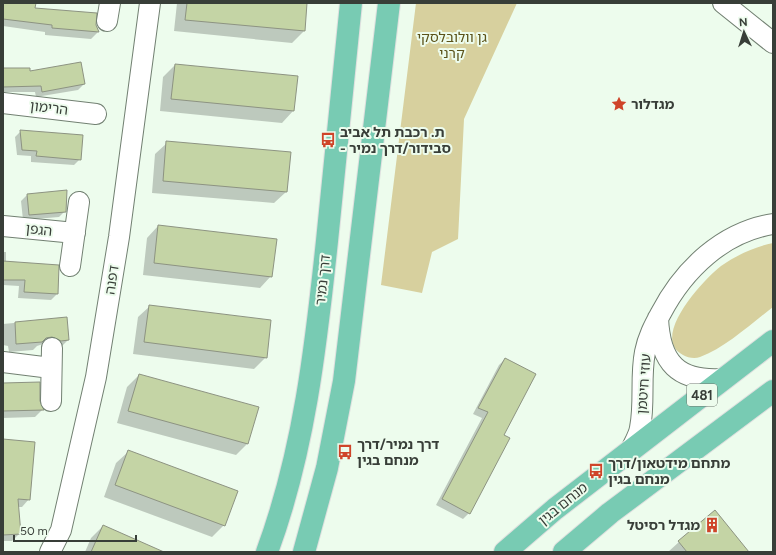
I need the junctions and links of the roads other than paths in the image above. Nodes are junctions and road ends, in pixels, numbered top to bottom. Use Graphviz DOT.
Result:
graph roads {
  1 [pos="150,3"];
  2 [pos="351,3"];
  3 [pos="389,3"];
  4 [pos="723,3"];
  5 [pos="773,43"];
  6 [pos="3,103"];
  7 [pos="96,115"];
  8 [pos="79,202"];
  9 [pos="773,224"];
  10 [pos="3,226"];
  11 [pos="75,233"];
  12 [pos="70,266"];
  13 [pos="658,318"];
  14 [pos="773,340"];
  15 [pos="3,362"];
  16 [pos="723,378"];
  17 [pos="773,391"];
  18 [pos="51,401"];
  19 [pos="631,450"];
  20 [pos="50,552"];
  21 [pos="267,552"];
  22 [pos="304,552"];
  23 [pos="505,552"];
  24 [pos="564,552"];
  1 -- 20 [label="street, דפנה"];
  2 -- 21 [label="main road, דרך נמיר"];
  3 -- 22 [label="main road"];
  4 -- 5 [label="street"];
  6 -- 7 [label="street, הרימון"];
  8 -- 11 [label="street"];
  9 -- 13 [label="street, עוזי חיטמן"];
  10 -- 11 [label="street, הגפן"];
  11 -- 12 [label="street"];
  13 -- 16 [label="street, עוזי חיטמן"];
  13 -- 19 [label="street, עוזי חיטמן"];
  14 -- 16 [label="main road, מנחם בגין / 481"];
  15 -- 18 [label="street"];
  16 -- 19 [label="main road, מנחם בגין / 481"];
  17 -- 24 [label="main road"];
  19 -- 23 [label="main road, מנחם בגין / 481"];
}
